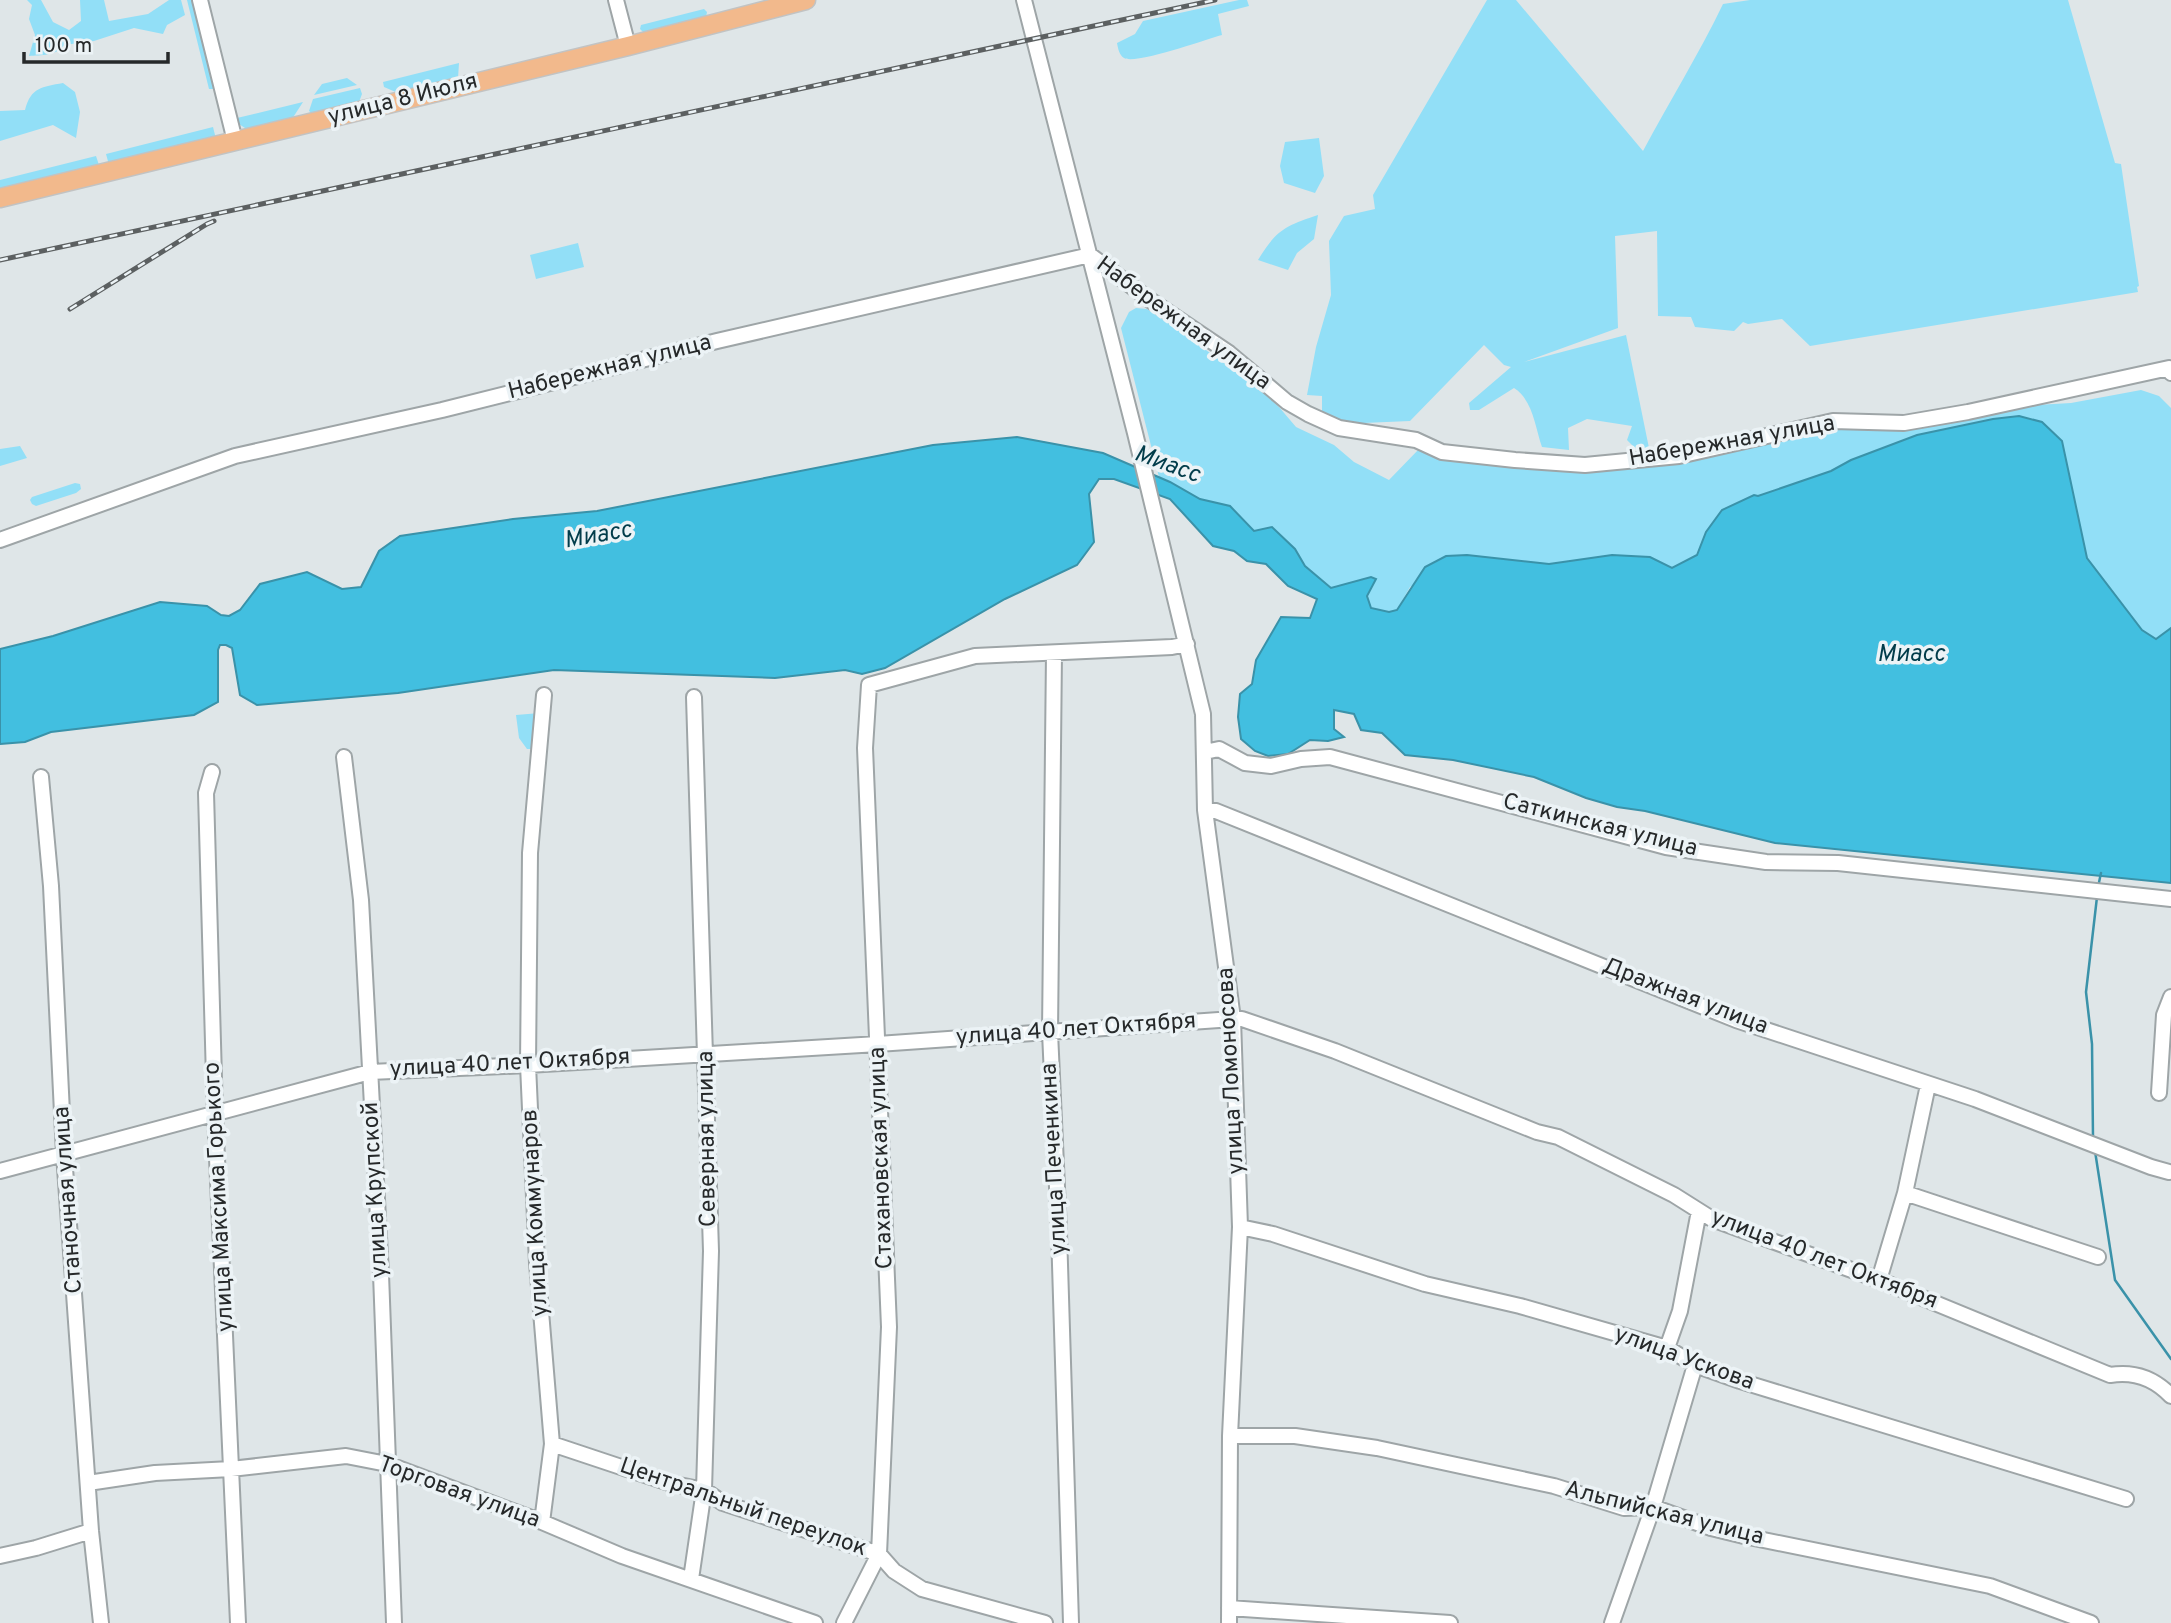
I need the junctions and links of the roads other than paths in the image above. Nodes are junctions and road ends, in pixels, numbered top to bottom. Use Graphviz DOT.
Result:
graph roads {
  1 [pos="200,0"];
  2 [pos="616,0"];
  3 [pos="806,0"];
  4 [pos="1024,0"];
  5 [pos="628,46"];
  6 [pos="235,141"];
  7 [pos="0,198"];
  8 [pos="1090,255"];
  9 [pos="2170,370"];
  10 [pos="0,540"];
  11 [pos="1187,644"];
  12 [pos="1054,653"];
  13 [pos="544,695"];
  14 [pos="694,697"];
  15 [pos="1205,751"];
  16 [pos="344,757"];
  17 [pos="212,772"];
  18 [pos="41,777"];
  19 [pos="1205,810"];
  20 [pos="2171,899"];
  21 [pos="2171,997"];
  22 [pos="1233,1019"];
  23 [pos="1050,1031"];
  24 [pos="878,1044"];
  25 [pos="706,1054"];
  26 [pos="528,1065"];
  27 [pos="370,1072"];
  28 [pos="1928,1085"];
  29 [pos="2159,1093"];
  30 [pos="215,1114"];
  31 [pos="64,1154"];
  32 [pos="0,1171"];
  33 [pos="2169,1172"];
  34 [pos="1905,1193"];
  35 [pos="1699,1211"];
  36 [pos="1240,1227"];
  37 [pos="2098,1257"];
  38 [pos="1879,1280"];
  39 [pos="1667,1348"];
  40 [pos="1695,1365"];
  41 [pos="2171,1396"];
  42 [pos="1230,1436"];
  43 [pos="552,1444"];
  44 [pos="387,1464"];
  45 [pos="231,1469"];
  46 [pos="88,1483"];
  47 [pos="704,1490"];
  48 [pos="2126,1499"];
  49 [pos="1653,1507"];
  50 [pos="542,1522"];
  51 [pos="91,1531"];
  52 [pos="879,1554"];
  53 [pos="0,1556"];
  54 [pos="691,1580"];
  55 [pos="1229,1615"];
  56 [pos="101,1623"];
  57 [pos="238,1623"];
  58 [pos="394,1623"];
  59 [pos="815,1623"];
  60 [pos="844,1623"];
  61 [pos="1045,1623"];
  62 [pos="1071,1623"];
  63 [pos="1450,1623"];
  64 [pos="1612,1623"];
  65 [pos="2091,1623"];
  1 -- 6 [label="street"];
  2 -- 5 [label="street"];
  3 -- 5 [label="main road, улица 8 Июля"];
  4 -- 8 [label="street, улица Ломоносова"];
  5 -- 6 [label="main road, улица 8 Июля"];
  6 -- 7 [label="main road, улица 8 Июля"];
  8 -- 9 [label="street, Набережная улица"];
  8 -- 10 [label="street, Набережная улица"];
  8 -- 11 [label="street, улица Ломоносова"];
  11 -- 12 [label="street"];
  11 -- 15 [label="street, улица Ломоносова"];
  12 -- 23 [label="street, улица Печенкина"];
  12 -- 24 [label="street, Стахановская улица"];
  13 -- 26 [label="street, улица Коммунаров"];
  14 -- 25 [label="street, Северная улица"];
  15 -- 19 [label="street, улица Ломоносова"];
  15 -- 20 [label="street, Саткинская улица"];
  16 -- 27 [label="street, улица Крупской"];
  17 -- 30 [label="street, улица Максима Горького"];
  18 -- 31 [label="street, Станочная улица"];
  19 -- 22 [label="street, улица Ломоносова"];
  19 -- 28 [label="street, Дражная улица"];
  21 -- 29 [label="street"];
  22 -- 23 [label="street, улица 40 лет Октября"];
  22 -- 35 [label="street, улица 40 лет Октября"];
  22 -- 36 [label="street, улица Ломоносова"];
  23 -- 24 [label="street, улица 40 лет Октября"];
  23 -- 62 [label="street, улица Печенкина"];
  24 -- 25 [label="street, улица 40 лет Октября"];
  24 -- 52 [label="street, Стахановская улица"];
  25 -- 26 [label="street, улица 40 лет Октября"];
  25 -- 47 [label="street, Северная улица"];
  26 -- 27 [label="street, улица 40 лет Октября"];
  26 -- 43 [label="street, улица Коммунаров"];
  27 -- 30 [label="street, улица 40 лет Октября"];
  27 -- 44 [label="street, улица Крупской"];
  28 -- 33 [label="street, Дражная улица"];
  28 -- 34 [label="street"];
  30 -- 31 [label="street, улица 40 лет Октября"];
  30 -- 45 [label="street, улица Максима Горького"];
  31 -- 32 [label="street, улица 40 лет Октября"];
  31 -- 46 [label="street, Станочная улица"];
  34 -- 37 [label="street"];
  34 -- 38 [label="street"];
  35 -- 38 [label="street, улица 40 лет Октября"];
  35 -- 39 [label="street"];
  36 -- 39 [label="street, улица Ускова"];
  36 -- 42 [label="street, улица Ломоносова"];
  38 -- 41 [label="street, улица 40 лет Октября"];
  39 -- 40 [label="street, улица Ускова"];
  40 -- 48 [label="street, улица Ускова"];
  40 -- 49 [label="street"];
  42 -- 49 [label="street, Альпийская улица"];
  42 -- 55 [label="street, улица Ломоносова"];
  43 -- 47 [label="street, Центральный переулок"];
  43 -- 50 [label="street, улица Коммунаров"];
  44 -- 45 [label="street, Торговая улица"];
  44 -- 50 [label="street, Торговая улица"];
  44 -- 58 [label="street, улица Крупской"];
  45 -- 46 [label="street, Торговая улица"];
  45 -- 57 [label="street, улица Максима Горького"];
  46 -- 51 [label="street, Станочная улица"];
  47 -- 52 [label="street, Центральный переулок"];
  47 -- 54 [label="street, Северная улица"];
  49 -- 64 [label="street"];
  49 -- 65 [label="street, Альпийская улица"];
  50 -- 54 [label="street, Торговая улица"];
  51 -- 53 [label="street"];
  51 -- 56 [label="street, Станочная улица"];
  52 -- 60 [label="street, Стахановская улица"];
  52 -- 61 [label="street, Центральный переулок"];
  54 -- 59 [label="street, Торговая улица"];
  55 -- 63 [label="street"];
}
